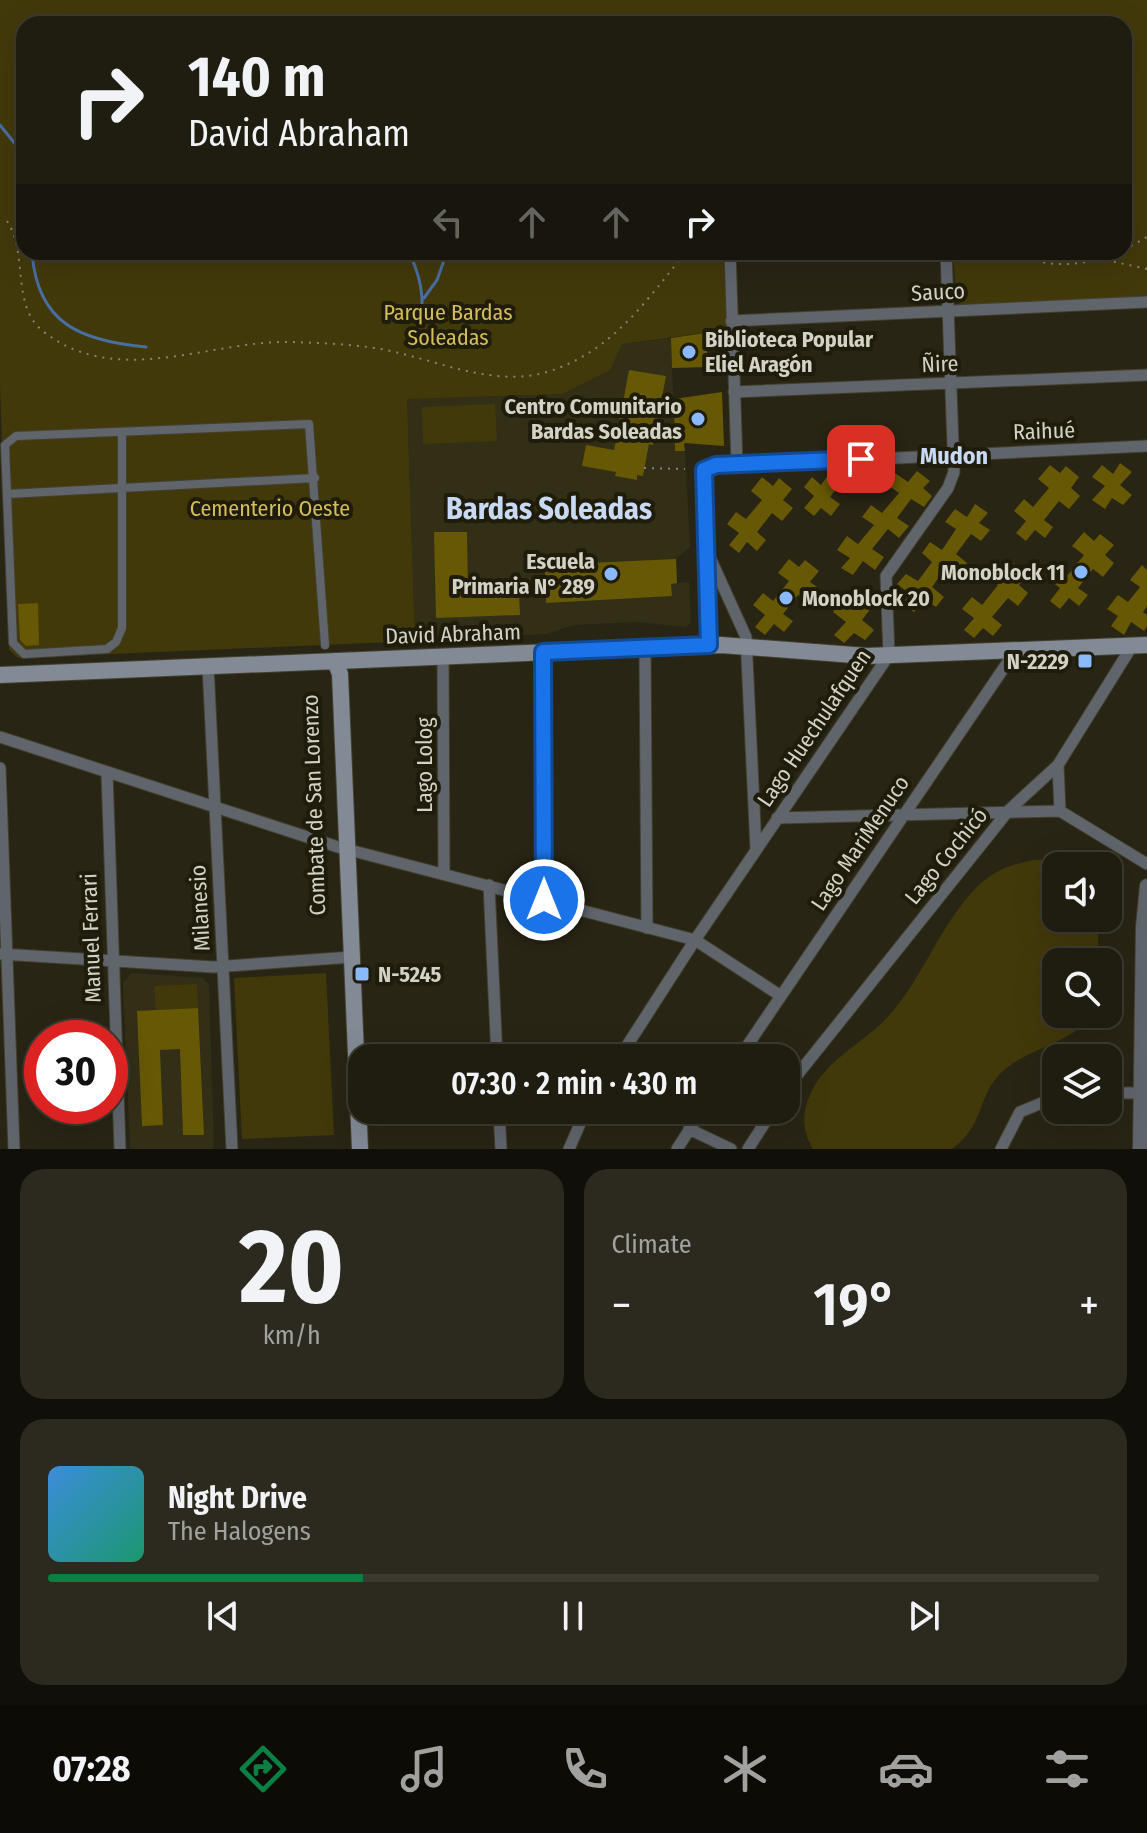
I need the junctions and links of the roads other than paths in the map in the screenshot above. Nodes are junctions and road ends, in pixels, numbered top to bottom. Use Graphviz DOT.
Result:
graph roads {
  1 [pos="730,260"];
  2 [pos="946,260"];
  3 [pos="1147,302"];
  4 [pos="948,311"];
  5 [pos="731,321"];
  6 [pos="1147,375"];
  7 [pos="951,383"];
  8 [pos="734,392"];
  9 [pos="122,432"];
  10 [pos="1147,446"];
  11 [pos="954,455"];
  12 [pos="737,464"];
  13 [pos="315,478"];
  14 [pos="122,488"];
  15 [pos="7,494"];
  16 [pos="705,548"];
  17 [pos="325,645"];
  18 [pos="709,645"];
  19 [pos="747,645"];
  20 [pos="1140,646"];
  21 [pos="645,648"];
  22 [pos="1016,650"];
  23 [pos="543,652"];
  24 [pos="889,655"];
  25 [pos="443,656"];
  26 [pos="335,661"];
  27 [pos="208,666"];
  28 [pos="0,675"];
  29 [pos="0,737"];
  30 [pos="1058,765"];
  31 [pos="0,768"];
  32 [pos="107,773"];
  33 [pos="216,805"];
  34 [pos="1009,810"];
  35 [pos="1060,811"];
  36 [pos="903,813"];
  37 [pos="777,818"];
  38 [pos="1,831"];
  39 [pos="343,849"];
  40 [pos="756,849"];
  41 [pos="1147,864"];
  42 [pos="444,873"];
  43 [pos="489,885"];
  44 [pos="1147,886"];
  45 [pos="544,900"];
  46 [pos="647,928"];
  47 [pos="695,940"];
  48 [pos="3,954"];
  49 [pos="347,957"];
  50 [pos="111,962"];
  51 [pos="223,967"];
  52 [pos="1145,982"];
  53 [pos="781,996"];
  54 [pos="496,1044"];
  55 [pos="628,1044"];
  56 [pos="748,1044"];
  57 [pos="1144,1060"];
  58 [pos="800,1071"];
  59 [pos="1122,1093"];
  60 [pos="1141,1093"];
  61 [pos="1042,1103"];
  62 [pos="500,1124"];
  63 [pos="580,1124"];
  64 [pos="692,1124"];
  65 [pos="764,1124"];
  66 [pos="689,1129"];
  67 [pos="14,1149"];
  68 [pos="120,1149"];
  69 [pos="232,1149"];
  70 [pos="351,1149"];
  71 [pos="360,1149"];
  72 [pos="501,1149"];
  73 [pos="569,1149"];
  74 [pos="677,1149"];
  75 [pos="731,1149"];
  76 [pos="748,1149"];
  77 [pos="1001,1149"];
  78 [pos="1140,1149"];
  1 -- 5 [label="street"];
  2 -- 4 [label="street, Lago Huechulafquen"];
  3 -- 4 [label="street, Sauco"];
  4 -- 5 [label="street, Sauco"];
  4 -- 7 [label="street, Lago Huechulafquen"];
  5 -- 8 [label="street"];
  6 -- 7 [label="street, Ñire"];
  7 -- 8 [label="street, Ñire"];
  7 -- 11 [label="street, Lago Huechulafquen"];
  8 -- 12 [label="street"];
  9 -- 13 [label="street"];
  9 -- 14 [label="street"];
  9 -- 15 [label="street"];
  10 -- 11 [label="street, Raihué"];
  11 -- 12 [label="street, Raihué"];
  11 -- 24 [label="street, Lago Huechulafquen"];
  12 -- 16 [label="street, Raihué"];
  13 -- 14 [label="street"];
  13 -- 17 [label="street"];
  14 -- 15 [label="street"];
  14 -- 15 [label="street"];
  16 -- 18 [label="street"];
  16 -- 19 [label="street"];
  18 -- 19 [label="main road, David Abraham"];
  18 -- 21 [label="main road, David Abraham"];
  19 -- 24 [label="main road, David Abraham"];
  19 -- 40 [label="street"];
  20 -- 22 [label="main road, David Abraham"];
  20 -- 30 [label="street, Lago Cochicó"];
  21 -- 23 [label="main road, David Abraham"];
  21 -- 46 [label="street"];
  22 -- 24 [label="main road, David Abraham"];
  22 -- 36 [label="street, Lago MariMenuco"];
  23 -- 25 [label="main road, David Abraham"];
  23 -- 45 [label="street"];
  24 -- 37 [label="street, Lago Huechulafquen"];
  25 -- 26 [label="main road, David Abraham"];
  25 -- 42 [label="street, Lago Lolog"];
  26 -- 27 [label="main road, David Abraham"];
  26 -- 39 [label="main road, Combate de San Lorenzo"];
  27 -- 28 [label="main road, David Abraham"];
  27 -- 33 [label="street, Milanesio"];
  29 -- 32 [label="street"];
  30 -- 34 [label="street, Lago Cochicó"];
  30 -- 35 [label="street"];
  31 -- 38 [label="street"];
  32 -- 33 [label="street"];
  32 -- 50 [label="street, Manuel Ferrari"];
  33 -- 39 [label="street"];
  33 -- 51 [label="street, Milanesio"];
  34 -- 35 [label="street"];
  34 -- 36 [label="street"];
  34 -- 58 [label="street, Lago Cochicó"];
  35 -- 41 [label="street"];
  36 -- 37 [label="street"];
  36 -- 53 [label="street, Lago MariMenuco"];
  37 -- 40 [label="street, Lago Huechulafquen"];
  38 -- 48 [label="street"];
  39 -- 42 [label="street"];
  39 -- 49 [label="main road, Combate de San Lorenzo"];
  40 -- 47 [label="street, Lago Huechulafquen"];
  42 -- 43 [label="street"];
  43 -- 45 [label="street"];
  43 -- 54 [label="street"];
  44 -- 52 [label="street"];
  45 -- 46 [label="street"];
  46 -- 47 [label="street"];
  47 -- 53 [label="street"];
  47 -- 55 [label="street, Lago Huechulafquen"];
  48 -- 50 [label="street"];
  48 -- 67 [label="street"];
  49 -- 51 [label="street"];
  49 -- 70 [label="main road, Combate de San Lorenzo"];
  49 -- 71 [label="main road, Combate de San Lorenzo"];
  50 -- 51 [label="street"];
  50 -- 68 [label="street, Manuel Ferrari"];
  51 -- 69 [label="street, Milanesio"];
  52 -- 57 [label="street"];
  53 -- 56 [label="street, Lago MariMenuco"];
  57 -- 60 [label="street"];
  59 -- 60 [label="street"];
  60 -- 78 [label="street"];
  61 -- 77 [label="street"];
  62 -- 72 [label="street"];
  63 -- 73 [label="street"];
  64 -- 66 [label="street"];
  65 -- 76 [label="street"];
  66 -- 74 [label="street"];
  66 -- 75 [label="street"];
}
